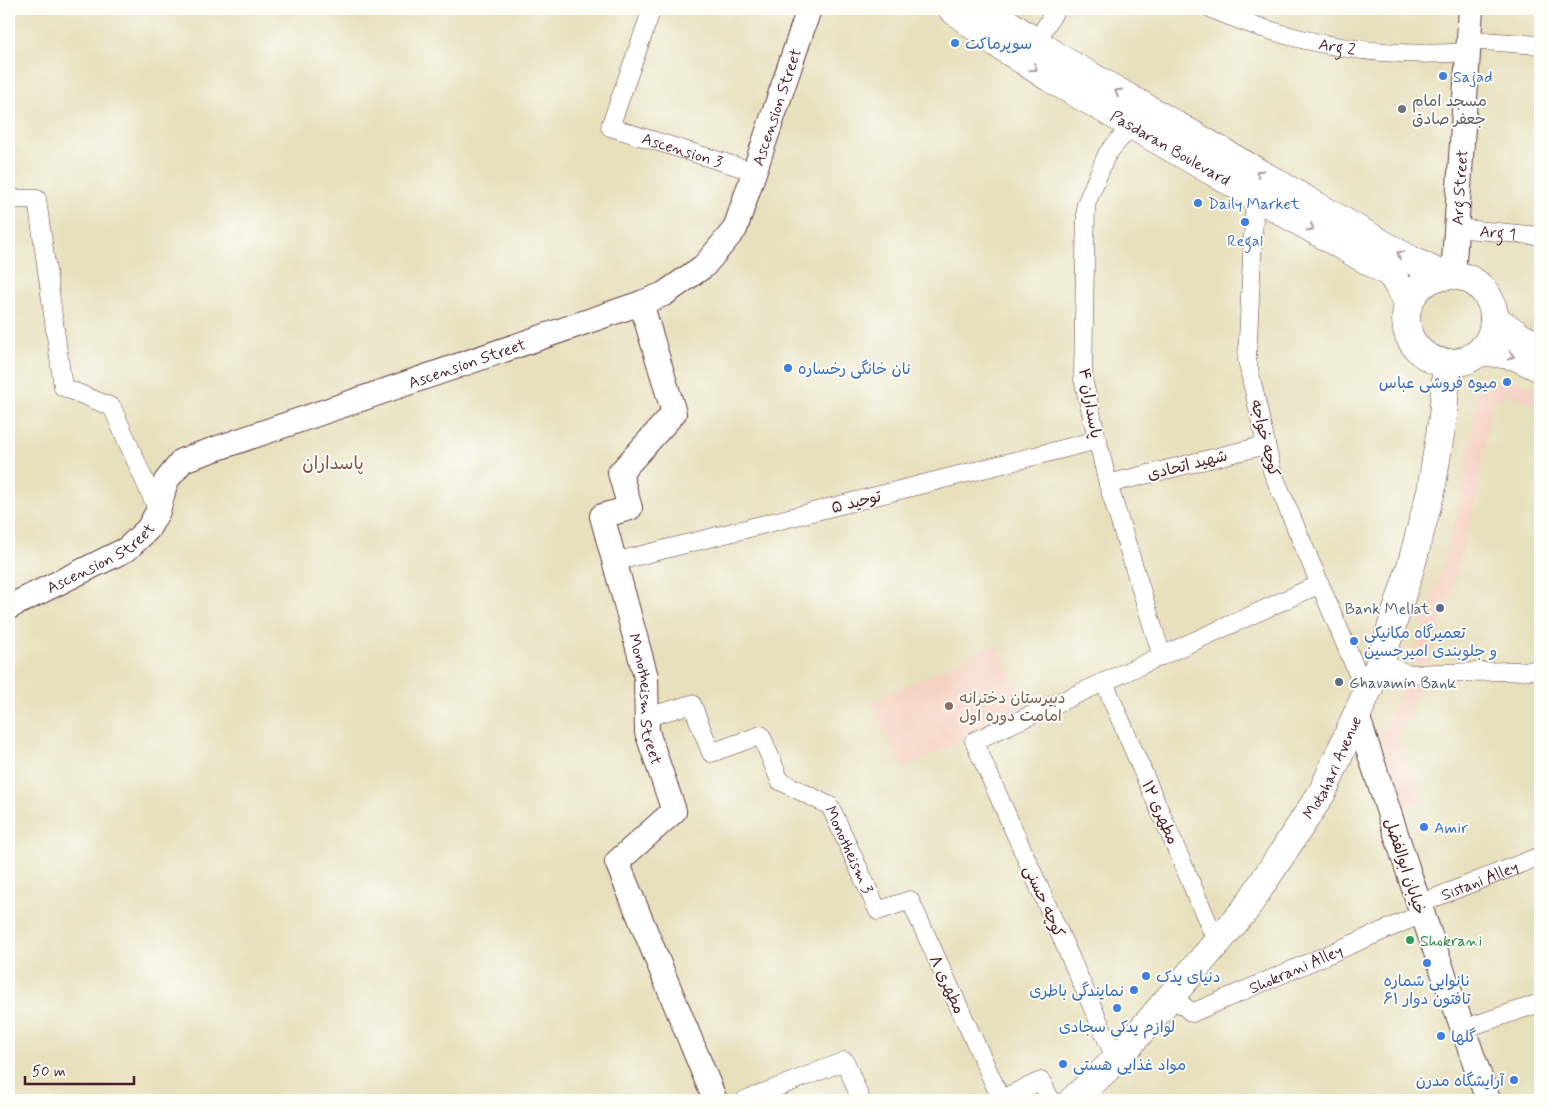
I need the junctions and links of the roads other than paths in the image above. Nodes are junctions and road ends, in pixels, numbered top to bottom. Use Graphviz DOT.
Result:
graph roads {
  1 [pos="652,9"];
  2 [pos="809,9"];
  3 [pos="952,9"];
  4 [pos="986,9"];
  5 [pos="1056,9"];
  6 [pos="1212,9"];
  7 [pos="1471,9"];
  8 [pos="1036,43"];
  9 [pos="1540,45"];
  10 [pos="1469,46"];
  11 [pos="1132,124"];
  12 [pos="755,172"];
  13 [pos="1255,196"];
  14 [pos="9,199"];
  15 [pos="1456,228"];
  16 [pos="1540,236"];
  17 [pos="1448,276"];
  18 [pos="641,303"];
  19 [pos="1409,303"];
  20 [pos="1494,318"];
  21 [pos="1540,346"];
  22 [pos="1481,351"];
  23 [pos="1447,363"];
  24 [pos="1540,368"];
  25 [pos="1098,440"];
  26 [pos="1266,445"];
  27 [pos="1108,484"];
  28 [pos="158,511"];
  29 [pos="614,562"];
  30 [pos="1320,584"];
  31 [pos="9,607"];
  32 [pos="1162,656"];
  33 [pos="1380,663"];
  34 [pos="1540,670"];
  35 [pos="1104,682"];
  36 [pos="1362,704"];
  37 [pos="647,718"];
  38 [pos="1540,856"];
  39 [pos="1420,909"];
  40 [pos="878,911"];
  41 [pos="1217,943"];
  42 [pos="1172,996"];
  43 [pos="1540,1003"];
  44 [pos="1463,1028"];
  45 [pos="1116,1060"];
  46 [pos="715,1100"];
  47 [pos="745,1100"];
  48 [pos="861,1100"];
  49 [pos="1051,1100"];
  50 [pos="1073,1100"];
  51 [pos="1488,1100"];
  1 -- 12 [label="street, Ascension 3"];
  2 -- 12 [label="street, Ascension Street"];
  3 -- 11 [label="main road, Pasdaran Boulevard, one-way"];
  4 -- 8 [label="main road, Pasdaran Boulevard"];
  5 -- 8 [label="street"];
  6 -- 10 [label="street, Arg 2"];
  7 -- 10 [label="street, Arg Street"];
  17 -- 8 [label="main road, Pasdaran Boulevard, one-way"];
  9 -- 10 [label="street, Arg 2"];
  10 -- 15 [label="street, Arg Street"];
  11 -- 13 [label="main road, Pasdaran Boulevard"];
  11 -- 25 [label="street, پاسداران ۴"];
  12 -- 18 [label="street, Ascension Street"];
  13 -- 19 [label="main road, Pasdaran Boulevard, one-way"];
  13 -- 26 [label="street, کوچه خواجه"];
  14 -- 28 [label="street"];
  15 -- 16 [label="street, Arg 1"];
  15 -- 17 [label="street, Arg Street"];
  17 -- 19 [label="main road"];
  17 -- 20 [label="main road"];
  18 -- 28 [label="street, Ascension Street"];
  18 -- 29 [label="street, Monotheism Street"];
  19 -- 23 [label="main road"];
  20 -- 21 [label="main road"];
  20 -- 22 [label="main road"];
  22 -- 23 [label="main road"];
  22 -- 24 [label="main road, one-way"];
  23 -- 33 [label="main road, Motahari Avenue"];
  25 -- 27 [label="street, پاسداران ۴"];
  25 -- 29 [label="street, توحید ۵"];
  26 -- 27 [label="street, شهید اتحادی"];
  26 -- 30 [label="street, کوچه خواجه"];
  27 -- 32 [label="street, پاسداران ۴"];
  28 -- 31 [label="street, Ascension Street"];
  29 -- 37 [label="street, Monotheism Street"];
  30 -- 32 [label="street"];
  30 -- 36 [label="street, کوچه خواجه"];
  32 -- 35 [label="street"];
  33 -- 34 [label="street"];
  33 -- 36 [label="main road, Motahari Avenue"];
  35 -- 41 [label="street, مطهری ۱۲"];
  35 -- 45 [label="street, کوچه حسنی"];
  36 -- 39 [label="street, خیابان ابوالفضل"];
  36 -- 41 [label="main road, Motahari Avenue"];
  37 -- 40 [label="street, Monotheism 3"];
  37 -- 46 [label="street, Monotheism Street"];
  38 -- 39 [label="street, Sistani Alley"];
  39 -- 42 [label="street, Shokrani Alley"];
  39 -- 44 [label="street, خیابان ابوالفضل"];
  40 -- 49 [label="street, مطهری ۸"];
  41 -- 42 [label="main road, Motahari Avenue"];
  42 -- 45 [label="main road, Motahari Avenue"];
  43 -- 44 [label="street"];
  44 -- 51 [label="street, خیابان ابوالفضل"];
  45 -- 50 [label="main road, Motahari Avenue"];
  47 -- 48 [label="street"];
}
